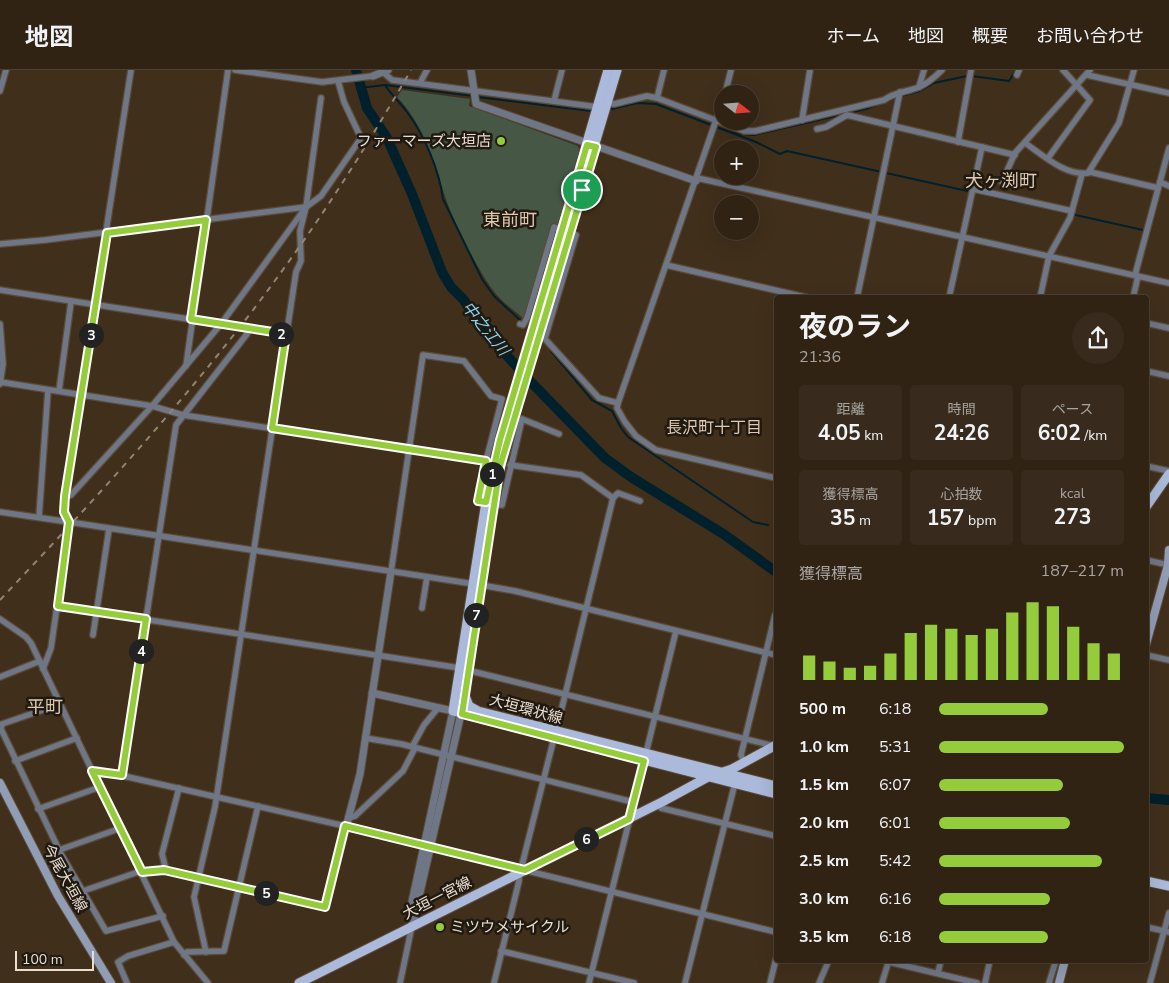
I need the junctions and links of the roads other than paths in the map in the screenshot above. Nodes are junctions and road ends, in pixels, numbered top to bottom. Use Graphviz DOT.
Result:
graph roads {
  1 [pos="131,70"];
  2 [pos="228,70"];
  3 [pos="235,70"];
  4 [pos="427,70"];
  5 [pos="471,70"];
  6 [pos="562,70"];
  7 [pos="608,70"];
  8 [pos="617,70"];
  9 [pos="664,70"];
  10 [pos="731,70"];
  11 [pos="810,70"];
  12 [pos="924,70"];
  13 [pos="942,70"];
  14 [pos="1063,70"];
  15 [pos="1134,70"];
  16 [pos="386,72"];
  17 [pos="1088,72"];
  18 [pos="4,73"];
  19 [pos="374,74"];
  20 [pos="969,74"];
  21 [pos="340,80"];
  22 [pos="420,83"];
  23 [pos="1130,84"];
  24 [pos="727,85"];
  25 [pos="1076,86"];
  26 [pos="919,87"];
  27 [pos="0,90"];
  28 [pos="474,94"];
  29 [pos="1169,94"];
  30 [pos="901,95"];
  31 [pos="321,98"];
  32 [pos="657,98"];
  33 [pos="554,101"];
  34 [pos="608,103"];
  35 [pos="598,108"];
  36 [pos="802,120"];
  37 [pos="714,121"];
  38 [pos="894,128"];
  39 [pos="818,129"];
  40 [pos="714,130"];
  41 [pos="741,130"];
  42 [pos="958,142"];
  43 [pos="1025,143"];
  44 [pos="591,146"];
  45 [pos="982,147"];
  46 [pos="1169,148"];
  47 [pos="1014,154"];
  48 [pos="1048,158"];
  49 [pos="1090,172"];
  50 [pos="1082,174"];
  51 [pos="697,180"];
  52 [pos="1002,182"];
  53 [pos="1159,185"];
  54 [pos="1169,186"];
  55 [pos="972,189"];
  56 [pos="306,207"];
  57 [pos="1072,211"];
  58 [pos="875,218"];
  59 [pos="206,220"];
  60 [pos="566,231"];
  61 [pos="107,233"];
  62 [pos="962,237"];
  63 [pos="0,244"];
  64 [pos="1049,256"];
  65 [pos="666,265"];
  66 [pos="1137,275"];
  67 [pos="1169,283"];
  68 [pos="0,290"];
  69 [pos="796,295"];
  70 [pos="858,295"];
  71 [pos="950,295"];
  72 [pos="1041,295"];
  73 [pos="1134,295"];
  74 [pos="71,302"];
  75 [pos="95,306"];
  76 [pos="191,319"];
  77 [pos="0,324"];
  78 [pos="221,324"];
  79 [pos="520,324"];
  80 [pos="1149,324"];
  81 [pos="1169,328"];
  82 [pos="248,329"];
  83 [pos="0,330"];
  84 [pos="286,334"];
  85 [pos="541,335"];
  86 [pos="186,366"];
  87 [pos="1149,372"];
  88 [pos="1169,376"];
  89 [pos="0,384"];
  90 [pos="48,390"];
  91 [pos="59,391"];
  92 [pos="82,394"];
  93 [pos="618,403"];
  94 [pos="152,406"];
  95 [pos="183,415"];
  96 [pos="272,428"];
  97 [pos="559,434"];
  98 [pos="409,450"];
  99 [pos="486,461"];
  100 [pos="510,465"];
  101 [pos="1149,467"];
  102 [pos="1169,472"];
  103 [pos="774,478"];
  104 [pos="65,496"];
  105 [pos="613,498"];
  106 [pos="640,501"];
  107 [pos="1149,502"];
  108 [pos="490,503"];
  109 [pos="0,512"];
  110 [pos="39,518"];
  111 [pos="67,520"];
  112 [pos="109,529"];
  113 [pos="159,536"];
  114 [pos="254,550"];
  115 [pos="1169,550"];
  116 [pos="1149,561"];
  117 [pos="1169,564"];
  118 [pos="391,572"];
  119 [pos="427,577"];
  120 [pos="477,585"];
  121 [pos="58,606"];
  122 [pos="422,608"];
  123 [pos="586,609"];
  124 [pos="97,612"];
  125 [pos="0,619"];
  126 [pos="146,619"];
  127 [pos="774,619"];
  128 [pos="676,631"];
  129 [pos="241,634"];
  130 [pos="1149,634"];
  131 [pos="93,635"];
  132 [pos="766,652"];
  133 [pos="774,654"];
  134 [pos="378,655"];
  135 [pos="1149,656"];
  136 [pos="1169,660"];
  137 [pos="40,661"];
  138 [pos="460,668"];
  139 [pos="43,669"];
  140 [pos="475,672"];
  141 [pos="0,677"];
  142 [pos="372,693"];
  143 [pos="565,694"];
  144 [pos="465,696"];
  145 [pos="60,704"];
  146 [pos="438,708"];
  147 [pos="478,711"];
  148 [pos="457,712"];
  149 [pos="655,716"];
  150 [pos="555,735"];
  151 [pos="76,738"];
  152 [pos="365,738"];
  153 [pos="745,738"];
  154 [pos="774,745"];
  155 [pos="774,747"];
  156 [pos="413,748"];
  157 [pos="443,755"];
  158 [pos="451,757"];
  159 [pos="645,757"];
  160 [pos="15,760"];
  161 [pos="744,762"];
  162 [pos="92,771"];
  163 [pos="719,773"];
  164 [pos="122,775"];
  165 [pos="708,777"];
  166 [pos="544,779"];
  167 [pos="0,783"];
  168 [pos="735,783"];
  169 [pos="774,786"];
  170 [pos="100,787"];
  171 [pos="179,788"];
  172 [pos="774,793"];
  173 [pos="216,797"];
  174 [pos="633,802"];
  175 [pos="659,804"];
  176 [pos="258,806"];
  177 [pos="38,809"];
  178 [pos="348,818"];
  179 [pos="629,819"];
  180 [pos="724,823"];
  181 [pos="345,826"];
  182 [pos="121,828"];
  183 [pos="774,836"];
  184 [pos="423,846"];
  185 [pos="431,848"];
  186 [pos="59,850"];
  187 [pos="166,870"];
  188 [pos="522,871"];
  189 [pos="142,872"];
  190 [pos="199,878"];
  191 [pos="1149,882"];
  192 [pos="1169,886"];
  193 [pos="239,887"];
  194 [pos="83,892"];
  195 [pos="612,892"];
  196 [pos="325,907"];
  197 [pos="702,913"];
  198 [pos="1169,913"];
  199 [pos="163,916"];
  200 [pos="412,926"];
  201 [pos="1149,928"];
  202 [pos="774,931"];
  203 [pos="1167,931"];
  204 [pos="174,942"];
  205 [pos="502,951"];
  206 [pos="206,952"];
  207 [pos="184,954"];
  208 [pos="775,963"];
  209 [pos="829,963"];
  210 [pos="888,963"];
  211 [pos="897,963"];
  212 [pos="940,963"];
  213 [pos="989,963"];
  214 [pos="1055,963"];
  215 [pos="1064,963"];
  216 [pos="592,972"];
  217 [pos="938,973"];
  218 [pos="111,983"];
  219 [pos="127,983"];
  220 [pos="208,983"];
  221 [pos="299,983"];
  222 [pos="400,983"];
  223 [pos="494,983"];
  224 [pos="589,983"];
  225 [pos="634,983"];
  226 [pos="685,983"];
  227 [pos="770,983"];
  228 [pos="819,983"];
  229 [pos="882,983"];
  230 [pos="977,983"];
  231 [pos="985,983"];
  232 [pos="1049,983"];
  233 [pos="1059,983"];
  234 [pos="1150,983"];
  1 -- 61 [label="street"];
  2 -- 59 [label="street"];
  3 -- 21 [label="street"];
  4 -- 22 [label="street"];
  5 -- 28 [label="street"];
  6 -- 33 [label="street"];
  7 -- 35 [label="main road"];
  8 -- 34 [label="main road"];
  9 -- 32 [label="street"];
  10 -- 24 [label="street"];
  11 -- 36 [label="street"];
  12 -- 26 [label="street"];
  13 -- 26 [label="street"];
  14 -- 25 [label="street"];
  15 -- 23 [label="street"];
  16 -- 19 [label="street"];
  16 -- 22 [label="street"];
  17 -- 23 [label="street"];
  17 -- 25 [label="street"];
  18 -- 27 [label="street"];
  19 -- 21 [label="street"];
  20 -- 42 [label="street"];
  21 -- 56 [label="street"];
  22 -- 28 [label="street"];
  23 -- 29 [label="street"];
  23 -- 49 [label="street"];
  25 -- 43 [label="street"];
  25 -- 48 [label="street"];
  26 -- 30 [label="street"];
  28 -- 33 [label="street"];
  28 -- 44 [label="street"];
  30 -- 36 [label="street"];
  30 -- 38 [label="street"];
  31 -- 56 [label="street"];
  32 -- 34 [label="street"];
  32 -- 37 [label="street"];
  33 -- 35 [label="street"];
  34 -- 44 [label="main road"];
  35 -- 44 [label="main road"];
  36 -- 41 [label="street"];
  38 -- 39 [label="street"];
  38 -- 42 [label="street"];
  38 -- 58 [label="street"];
  40 -- 51 [label="street"];
  42 -- 45 [label="street"];
  43 -- 47 [label="street"];
  43 -- 48 [label="street"];
  44 -- 51 [label="street"];
  44 -- 60 [label="main road"];
  45 -- 47 [label="street"];
  45 -- 55 [label="street"];
  46 -- 53 [label="street"];
  47 -- 52 [label="street"];
  48 -- 50 [label="street"];
  49 -- 50 [label="street"];
  49 -- 53 [label="street"];
  50 -- 57 [label="street"];
  51 -- 58 [label="street"];
  51 -- 65 [label="street"];
  53 -- 54 [label="street"];
  53 -- 66 [label="street"];
  55 -- 57 [label="street"];
  55 -- 62 [label="street"];
  56 -- 59 [label="street"];
  56 -- 78 [label="street"];
  56 -- 84 [label="street"];
  57 -- 64 [label="street"];
  58 -- 62 [label="street"];
  58 -- 70 [label="street"];
  59 -- 61 [label="street"];
  59 -- 76 [label="street"];
  60 -- 79 [label="street"];
  60 -- 85 [label="main road"];
  60 -- 85 [label="street"];
  61 -- 63 [label="street"];
  61 -- 75 [label="street"];
  62 -- 64 [label="street"];
  62 -- 71 [label="street"];
  64 -- 66 [label="street"];
  64 -- 72 [label="street"];
  65 -- 69 [label="street"];
  65 -- 93 [label="street"];
  66 -- 67 [label="street"];
  66 -- 73 [label="street"];
  68 -- 74 [label="street"];
  74 -- 75 [label="street"];
  74 -- 91 [label="street"];
  75 -- 76 [label="street"];
  75 -- 92 [label="street"];
  76 -- 78 [label="street"];
  76 -- 86 [label="street"];
  77 -- 83 [label="street"];
  78 -- 82 [label="street"];
  78 -- 86 [label="street"];
  80 -- 81 [label="street"];
  82 -- 84 [label="street"];
  82 -- 95 [label="street"];
  83 -- 89 [label="street"];
  84 -- 96 [label="street"];
  85 -- 93 [label="street"];
  85 -- 108 [label="main road, bridge"];
  86 -- 94 [label="street"];
  87 -- 88 [label="street"];
  89 -- 90 [label="street"];
  90 -- 91 [label="street"];
  90 -- 110 [label="street"];
  91 -- 92 [label="street"];
  92 -- 94 [label="street"];
  92 -- 104 [label="street"];
  93 -- 103 [label="street"];
  94 -- 95 [label="street"];
  94 -- 104 [label="street"];
  95 -- 96 [label="street"];
  95 -- 113 [label="street"];
  96 -- 98 [label="street"];
  96 -- 114 [label="street"];
  97 -- 100 [label="street"];
  98 -- 99 [label="street"];
  98 -- 99 [label="street"];
  98 -- 118 [label="street"];
  99 -- 108 [label="street"];
  100 -- 105 [label="street"];
  100 -- 108 [label="street"];
  101 -- 102 [label="street"];
  102 -- 107 [label="main road"];
  104 -- 111 [label="street"];
  105 -- 106 [label="street"];
  105 -- 123 [label="street"];
  108 -- 120 [label="main road"];
  109 -- 110 [label="street"];
  110 -- 111 [label="street"];
  111 -- 112 [label="street"];
  111 -- 121 [label="street"];
  112 -- 113 [label="street"];
  112 -- 124 [label="street"];
  113 -- 114 [label="street"];
  113 -- 126 [label="street"];
  114 -- 118 [label="street"];
  114 -- 129 [label="street"];
  115 -- 117 [label="main road"];
  116 -- 117 [label="street"];
  117 -- 130 [label="main road"];
  118 -- 119 [label="street"];
  118 -- 134 [label="street"];
  119 -- 120 [label="street"];
  119 -- 122 [label="street"];
  120 -- 123 [label="street"];
  120 -- 138 [label="main road"];
  120 -- 144 [label="main road"];
  121 -- 124 [label="street"];
  121 -- 139 [label="street"];
  123 -- 128 [label="street"];
  123 -- 143 [label="street"];
  124 -- 126 [label="street"];
  124 -- 131 [label="street"];
  125 -- 137 [label="street"];
  126 -- 129 [label="street"];
  126 -- 164 [label="street"];
  127 -- 132 [label="street"];
  128 -- 132 [label="street"];
  128 -- 149 [label="street"];
  129 -- 134 [label="street"];
  129 -- 173 [label="street"];
  132 -- 133 [label="street"];
  132 -- 153 [label="street"];
  134 -- 138 [label="street"];
  134 -- 142 [label="street"];
  135 -- 136 [label="street"];
  137 -- 139 [label="street"];
  137 -- 141 [label="street"];
  138 -- 148 [label="main road"];
  139 -- 145 [label="street"];
  140 -- 143 [label="street"];
  142 -- 146 [label="street"];
  142 -- 152 [label="street"];
  143 -- 149 [label="street"];
  143 -- 150 [label="street"];
  144 -- 147 [label="main road, 大垣環状線"];
  144 -- 148 [label="main road"];
  145 -- 151 [label="street"];
  145 -- 160 [label="street"];
  146 -- 148 [label="street"];
  146 -- 156 [label="street"];
  147 -- 148 [label="main road"];
  147 -- 150 [label="main road, 大垣環状線"];
  148 -- 150 [label="main road, 大垣環状線"];
  148 -- 157 [label="street"];
  148 -- 158 [label="street"];
  149 -- 153 [label="street"];
  149 -- 159 [label="street"];
  150 -- 159 [label="main road, 大垣環状線"];
  150 -- 166 [label="street"];
  151 -- 160 [label="street"];
  151 -- 162 [label="street"];
  152 -- 156 [label="street"];
  152 -- 178 [label="street"];
  153 -- 154 [label="street"];
  153 -- 161 [label="street"];
  155 -- 161 [label="main road, 大垣一宮線"];
  156 -- 157 [label="street"];
  156 -- 178 [label="street"];
  157 -- 158 [label="street"];
  157 -- 184 [label="street"];
  158 -- 166 [label="street"];
  158 -- 185 [label="street"];
  159 -- 163 [label="main road, 大垣環状線"];
  159 -- 165 [label="main road, 大垣環状線"];
  159 -- 174 [label="street"];
  160 -- 177 [label="street"];
  161 -- 163 [label="main road, 大垣一宮線"];
  162 -- 164 [label="street"];
  162 -- 170 [label="street"];
  163 -- 165 [label="main road, 大垣一宮線"];
  163 -- 169 [label="main road, 大垣環状線"];
  164 -- 171 [label="street"];
  165 -- 168 [label="main road, 大垣環状線"];
  165 -- 175 [label="main road, 大垣一宮線"];
  166 -- 174 [label="street"];
  166 -- 188 [label="street"];
  167 -- 218 [label="main road, 今尾大垣線"];
  168 -- 172 [label="main road, 大垣環状線"];
  168 -- 180 [label="street"];
  170 -- 177 [label="street"];
  170 -- 182 [label="street"];
  171 -- 173 [label="street"];
  171 -- 187 [label="street"];
  173 -- 176 [label="street"];
  173 -- 190 [label="street"];
  174 -- 179 [label="street"];
  175 -- 179 [label="main road, 大垣一宮線"];
  175 -- 180 [label="street"];
  176 -- 181 [label="street"];
  176 -- 193 [label="street"];
  177 -- 186 [label="street"];
  178 -- 181 [label="street"];
  179 -- 188 [label="main road, 大垣一宮線"];
  179 -- 195 [label="street"];
  180 -- 183 [label="street"];
  180 -- 197 [label="street"];
  181 -- 184 [label="street"];
  181 -- 196 [label="street"];
  182 -- 186 [label="street"];
  182 -- 189 [label="street"];
  184 -- 185 [label="street"];
  184 -- 200 [label="street"];
  185 -- 188 [label="street"];
  185 -- 200 [label="street"];
  186 -- 194 [label="street"];
  187 -- 189 [label="street"];
  187 -- 190 [label="street"];
  188 -- 195 [label="street"];
  188 -- 200 [label="main road, 大垣一宮線"];
  188 -- 205 [label="street"];
  189 -- 194 [label="street"];
  189 -- 199 [label="street"];
  190 -- 193 [label="street"];
  190 -- 206 [label="street"];
  191 -- 192 [label="main road"];
  193 -- 196 [label="street"];
  193 -- 206 [label="street"];
  194 -- 199 [label="street"];
  195 -- 197 [label="street"];
  195 -- 216 [label="street"];
  197 -- 202 [label="street"];
  197 -- 226 [label="street"];
  198 -- 203 [label="street"];
  199 -- 204 [label="street"];
  200 -- 221 [label="main road, 大垣一宮線"];
  200 -- 222 [label="street"];
  201 -- 203 [label="street"];
  203 -- 234 [label="street"];
  204 -- 207 [label="street"];
  204 -- 219 [label="street"];
  205 -- 216 [label="street"];
  205 -- 223 [label="street"];
  206 -- 207 [label="street"];
  207 -- 220 [label="street"];
  208 -- 227 [label="street"];
  209 -- 228 [label="street"];
  210 -- 229 [label="street"];
  211 -- 217 [label="street"];
  212 -- 217 [label="street"];
  213 -- 231 [label="street"];
  214 -- 232 [label="street"];
  215 -- 233 [label="main road"];
  216 -- 224 [label="street"];
  216 -- 225 [label="street"];
  217 -- 230 [label="street"];
}
